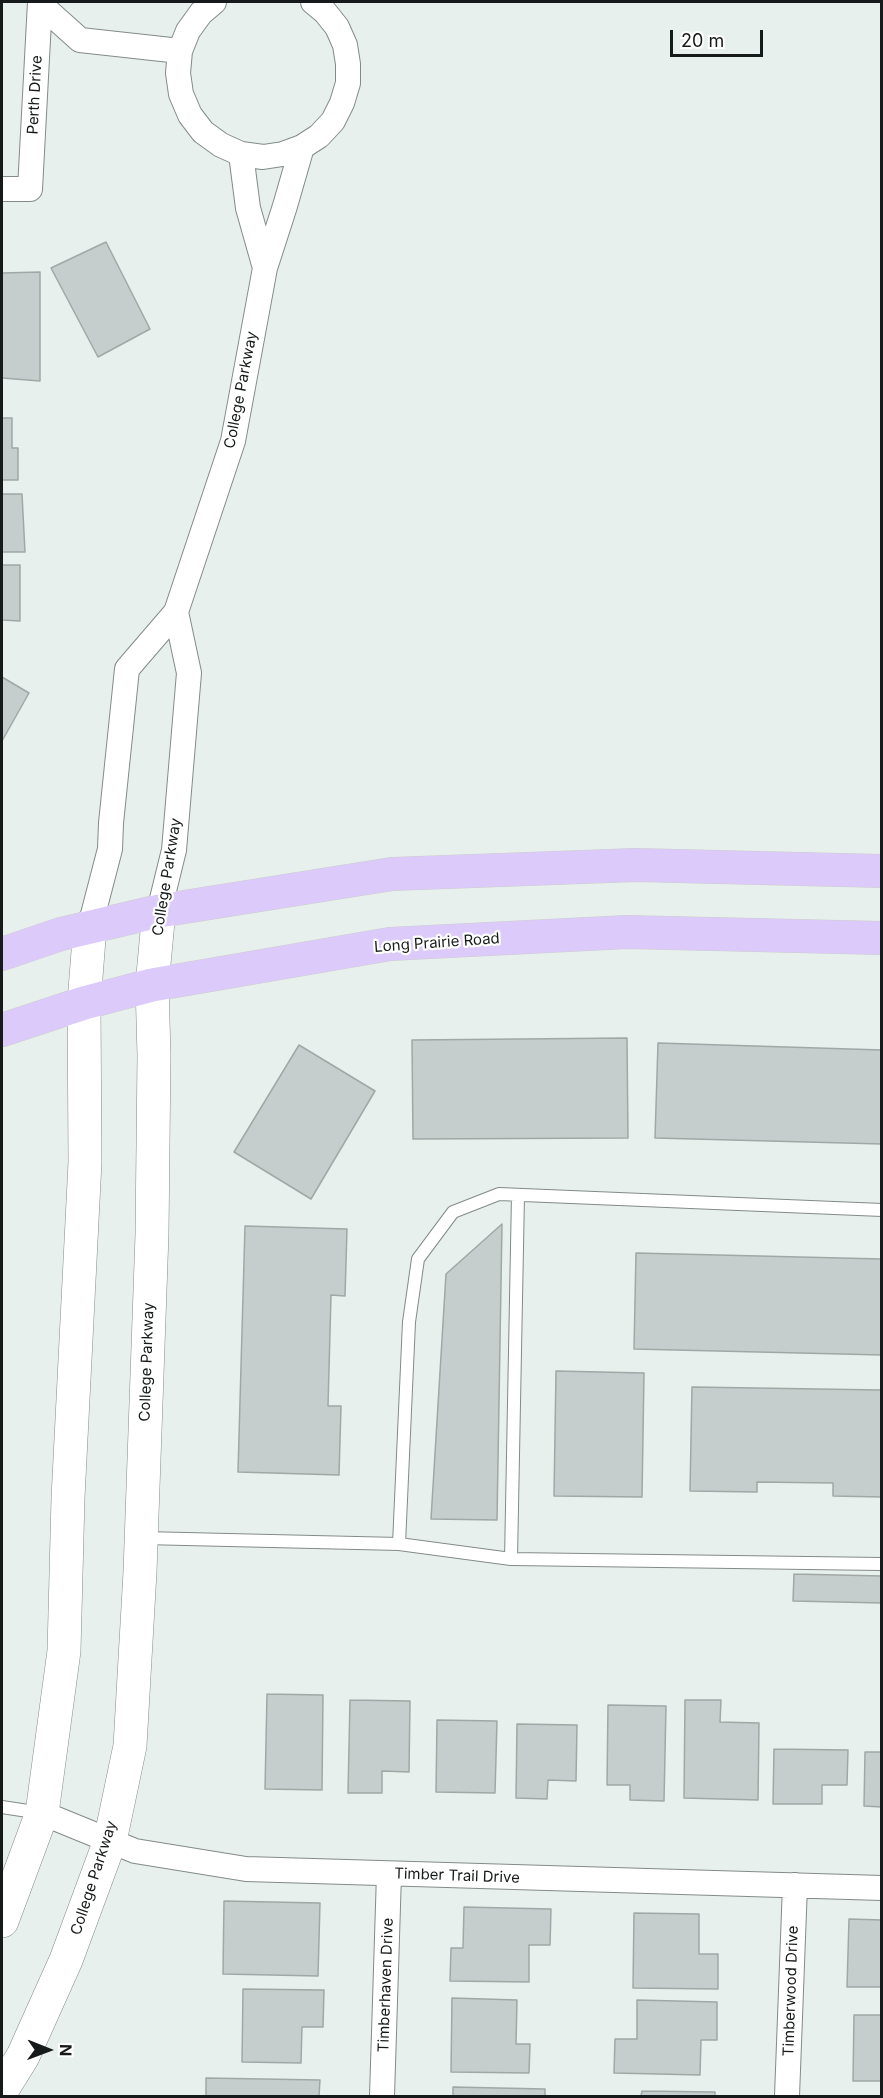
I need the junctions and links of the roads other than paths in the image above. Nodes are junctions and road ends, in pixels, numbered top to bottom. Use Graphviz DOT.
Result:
graph roads {
  1 [pos="42,2"];
  2 [pos="214,2"];
  3 [pos="313,2"];
  4 [pos="180,51"];
  5 [pos="302,147"];
  6 [pos="241,154"];
  7 [pos="2,189"];
  8 [pos="265,268"];
  9 [pos="176,612"];
  10 [pos="882,871"];
  11 [pos="159,911"];
  12 [pos="90,926"];
  13 [pos="882,938"];
  14 [pos="2,954"];
  15 [pos="152,985"];
  16 [pos="84,1003"];
  17 [pos="2,1030"];
  18 [pos="518,1195"];
  19 [pos="882,1210"];
  20 [pos="141,1538"];
  21 [pos="399,1544"];
  22 [pos="511,1558"];
  23 [pos="882,1564"];
  24 [pos="2,1807"];
  25 [pos="42,1813"];
  26 [pos="110,1841"];
  27 [pos="389,1874"];
  28 [pos="795,1885"];
  29 [pos="882,1888"];
  30 [pos="2,1921"];
  31 [pos="2,2090"];
  32 [pos="382,2097"];
  33 [pos="787,2097"];
  1 -- 4 [label="street"];
  1 -- 7 [label="street, Perth Drive"];
  2 -- 4 [label="street"];
  3 -- 5 [label="street"];
  4 -- 6 [label="street"];
  5 -- 6 [label="street"];
  5 -- 8 [label="street, College Parkway"];
  6 -- 8 [label="street"];
  8 -- 9 [label="street, College Parkway"];
  9 -- 11 [label="street, College Parkway"];
  9 -- 12 [label="street, College Parkway"];
  10 -- 11 [label="main road"];
  11 -- 12 [label="main road"];
  11 -- 15 [label="main road, College Parkway"];
  12 -- 14 [label="main road"];
  12 -- 16 [label="main road, College Parkway"];
  13 -- 15 [label="main road, Long Prairie Road"];
  15 -- 16 [label="main road, Long Prairie Road"];
  15 -- 20 [label="main road, College Parkway"];
  16 -- 17 [label="main road, Long Prairie Road"];
  16 -- 25 [label="main road, College Parkway"];
  18 -- 19 [label="lane"];
  18 -- 21 [label="lane"];
  18 -- 22 [label="lane"];
  20 -- 21 [label="lane"];
  20 -- 26 [label="main road, College Parkway"];
  21 -- 22 [label="lane"];
  22 -- 23 [label="lane"];
  24 -- 25 [label="lane"];
  25 -- 26 [label="street, Timber Trail Drive"];
  25 -- 30 [label="main road, College Parkway"];
  26 -- 27 [label="street, Timber Trail Drive"];
  26 -- 31 [label="main road, College Parkway"];
  27 -- 28 [label="street, Timber Trail Drive"];
  27 -- 32 [label="street, Timberhaven Drive"];
  28 -- 29 [label="street, Timber Trail Drive"];
  28 -- 33 [label="street, Timberwood Drive"];
}
